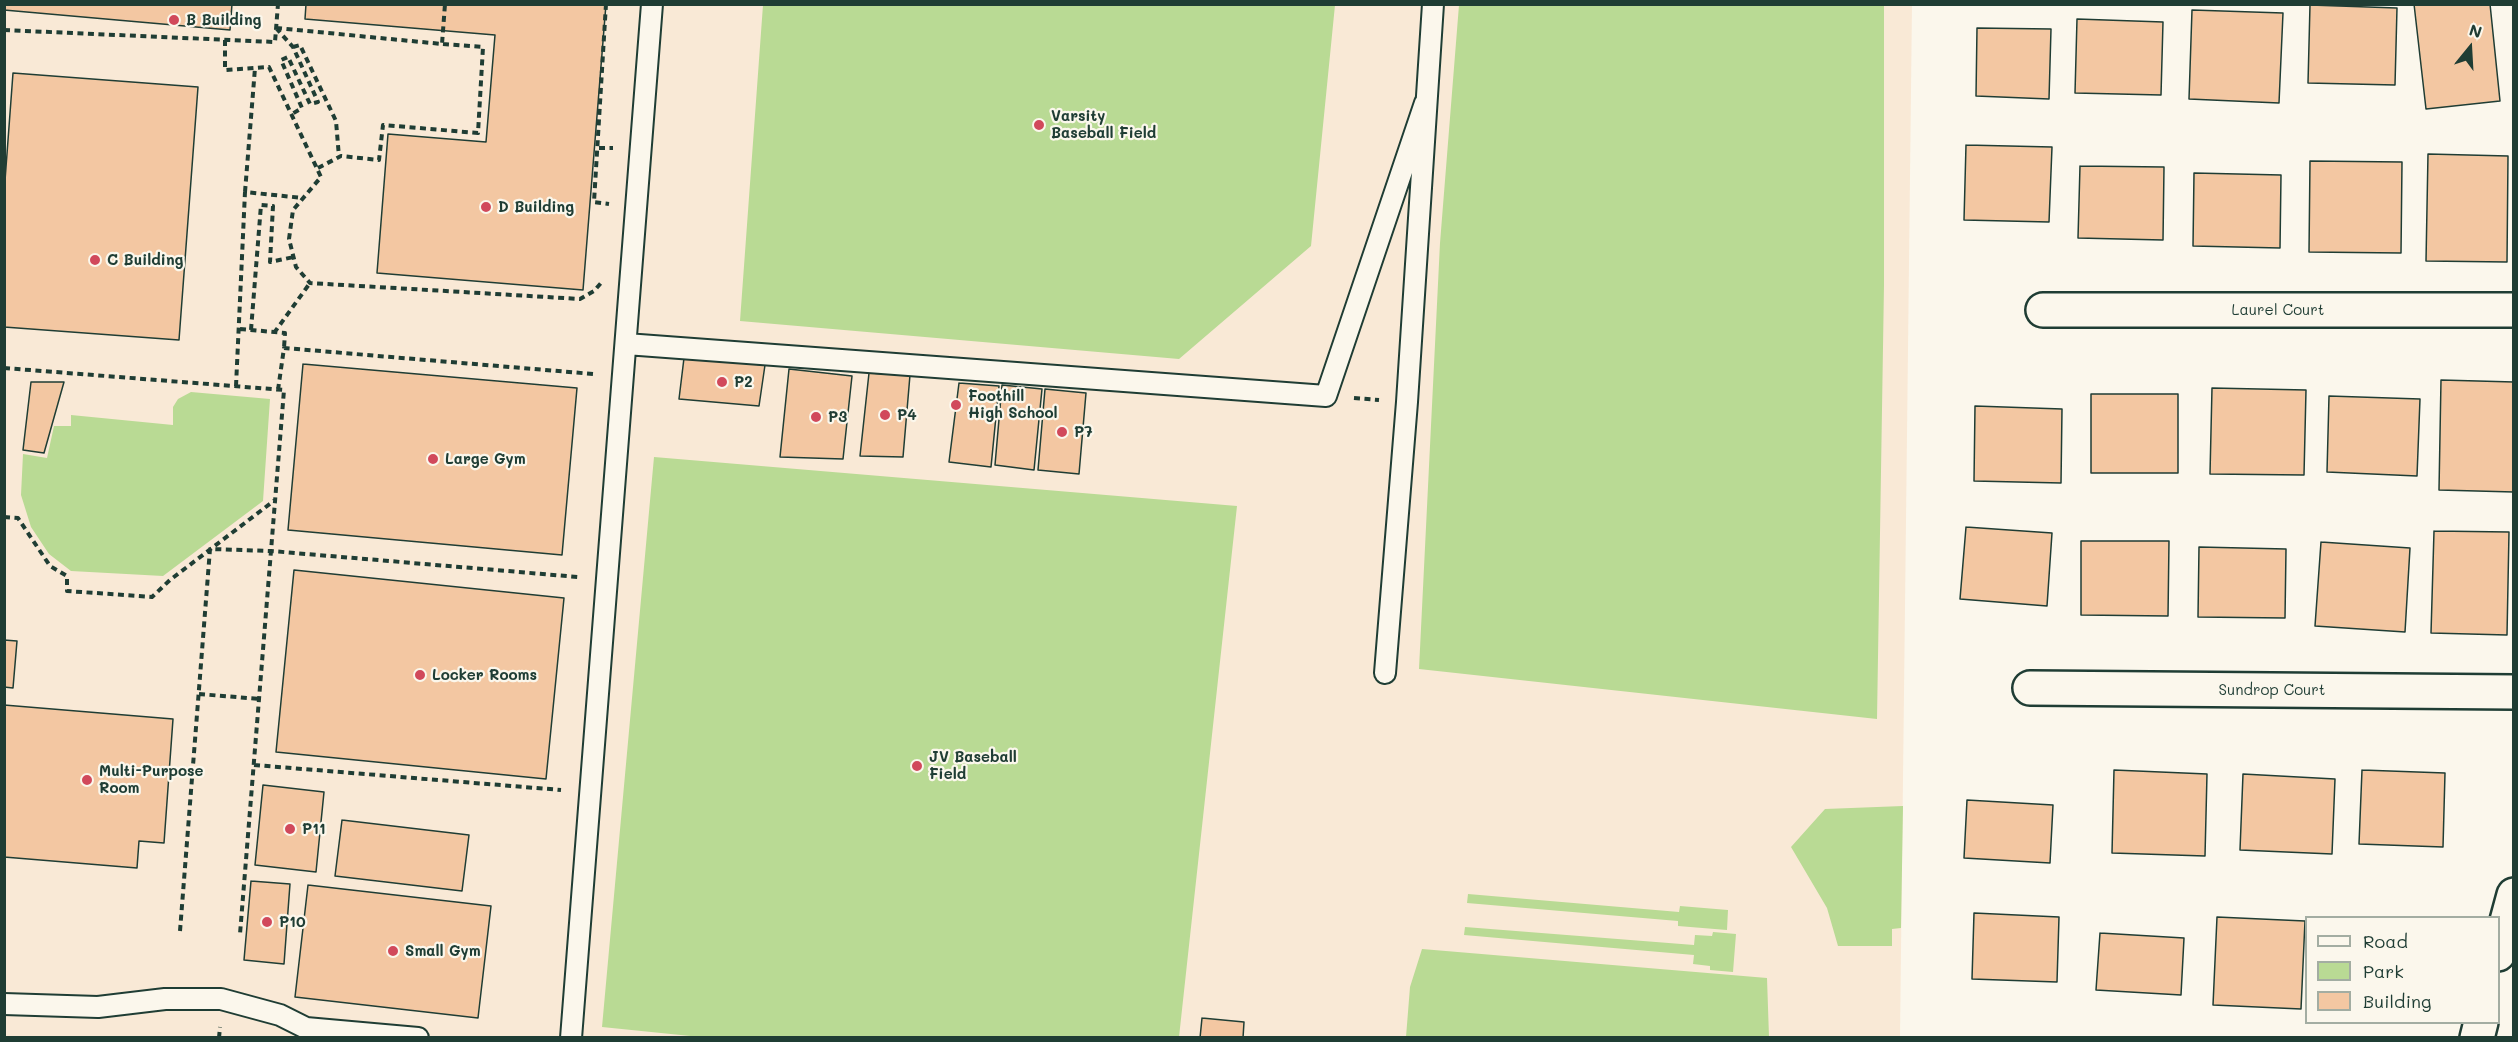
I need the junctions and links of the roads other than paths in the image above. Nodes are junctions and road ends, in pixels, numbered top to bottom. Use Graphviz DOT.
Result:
graph roads {
  1 [pos="652,4"];
  2 [pos="1433,4"];
  3 [pos="1425,103"];
  4 [pos="2043,310"];
  5 [pos="2514,310"];
  6 [pos="626,344"];
  7 [pos="1385,674"];
  8 [pos="2030,688"];
  9 [pos="2514,692"];
  10 [pos="2514,895"];
  11 [pos="2500,950"];
  12 [pos="4,1004"];
  13 [pos="418,1038"];
  14 [pos="571,1038"];
  1 -- 6 [label="lane"];
  2 -- 3 [label="lane"];
  3 -- 6 [label="lane"];
  3 -- 7 [label="lane"];
  4 -- 5 [label="street, Laurel Court"];
  6 -- 14 [label="lane"];
  8 -- 9 [label="street, Sundrop Court"];
  10 -- 11 [label="street"];
  12 -- 13 [label="lane"];
}
